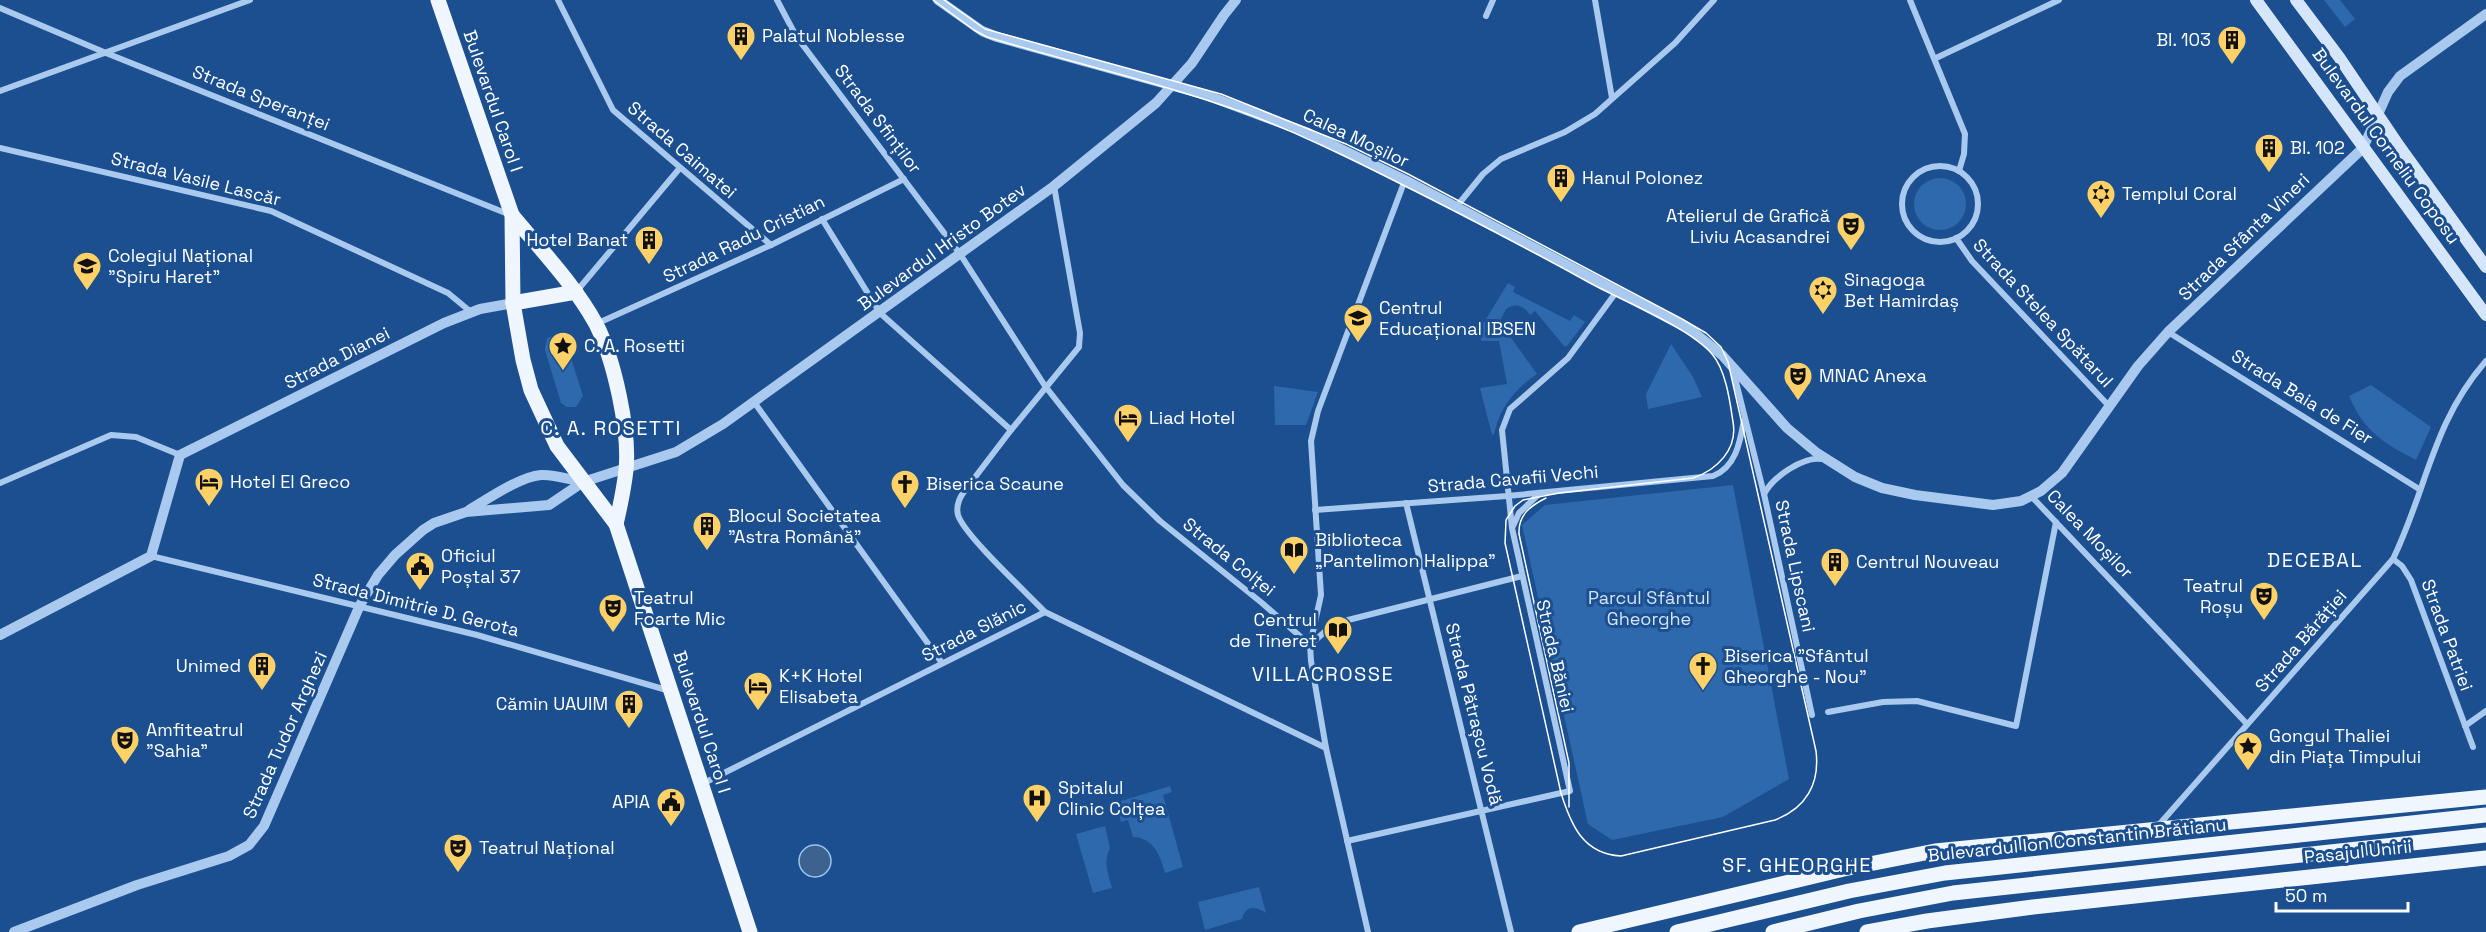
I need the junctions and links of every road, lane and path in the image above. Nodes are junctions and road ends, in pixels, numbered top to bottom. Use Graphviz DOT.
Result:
graph roads {
  1 [pos="250,0"];
  2 [pos="438,0"];
  3 [pos="558,0"];
  4 [pos="777,0"];
  5 [pos="938,0"];
  6 [pos="1236,0"];
  7 [pos="1492,0"];
  8 [pos="1595,0"];
  9 [pos="1714,0"];
  10 [pos="1910,0"];
  11 [pos="2058,0"];
  12 [pos="2256,0"];
  13 [pos="2296,0"];
  14 [pos="0,8"];
  15 [pos="2486,14"];
  16 [pos="1486,16"];
  17 [pos="106,53"];
  18 [pos="1935,58"];
  19 [pos="1173,85"];
  20 [pos="0,91"];
  21 [pos="1612,98"];
  22 [pos="2377,115"];
  23 [pos="0,148"];
  24 [pos="2363,148"];
  25 [pos="679,169"];
  26 [pos="1959,171"];
  27 [pos="904,179"];
  28 [pos="1405,180"];
  29 [pos="1054,186"];
  30 [pos="1457,207"];
  31 [pos="512,215"];
  32 [pos="822,219"];
  33 [pos="1956,238"];
  34 [pos="771,245"];
  35 [pos="960,254"];
  36 [pos="2486,267"];
  37 [pos="1617,291"];
  38 [pos="576,292"];
  39 [pos="513,303"];
  40 [pos="471,312"];
  41 [pos="880,313"];
  42 [pos="2486,315"];
  43 [pos="596,324"];
  44 [pos="2168,332"];
  45 [pos="2486,360"];
  46 [pos="1732,367"];
  47 [pos="1045,386"];
  48 [pos="754,402"];
  49 [pos="2109,406"];
  50 [pos="1744,420"];
  51 [pos="1011,430"];
  52 [pos="180,455"];
  53 [pos="1827,460"];
  54 [pos="626,469"];
  55 [pos="583,482"];
  56 [pos="0,483"];
  57 [pos="2420,489"];
  58 [pos="1541,493"];
  59 [pos="1764,494"];
  60 [pos="1507,496"];
  61 [pos="2032,496"];
  62 [pos="1406,503"];
  63 [pos="1315,510"];
  64 [pos="466,512"];
  65 [pos="2056,522"];
  66 [pos="616,524"];
  67 [pos="1512,528"];
  68 [pos="151,556"];
  69 [pos="2393,559"];
  70 [pos="1522,576"];
  71 [pos="1430,598"];
  72 [pos="360,605"];
  73 [pos="1045,612"];
  74 [pos="0,635"];
  75 [pos="1310,645"];
  76 [pos="942,663"];
  77 [pos="671,692"];
  78 [pos="2486,711"];
  79 [pos="1828,712"];
  80 [pos="1812,715"];
  81 [pos="2247,724"];
  82 [pos="2465,726"];
  83 [pos="2473,747"];
  84 [pos="1326,748"];
  85 [pos="701,784"];
  86 [pos="2486,797"];
  87 [pos="1483,810"];
  88 [pos="2486,815"];
  89 [pos="2156,828"];
  90 [pos="2486,835"];
  91 [pos="1347,842"];
  92 [pos="2486,858"];
  93 [pos="2219,864"];
  94 [pos="1844,869"];
  95 [pos="2227,886"];
  96 [pos="1849,891"];
  97 [pos="14,932"];
  98 [pos="750,932"];
  99 [pos="1368,932"];
  100 [pos="1511,932"];
  101 [pos="1579,932"];
  102 [pos="1677,932"];
  103 [pos="1773,932"];
  104 [pos="1867,932"];
  1 -- 17 [label="street"];
  2 -- 31 [label="main road, Bulevardul Carol I"];
  3 -- 25 [label="street, Strada Caimatei"];
  4 -- 27 [label="street, Strada Sfinților"];
  5 -- 19 [label="street, Calea Moșilor"];
  6 -- 19 [label="street, Bulevardul Hristo Botev"];
  7 -- 16 [label="street"];
  8 -- 21 [label="street"];
  9 -- 21 [label="street"];
  10 -- 18 [label="street"];
  11 -- 18 [label="street"];
  12 -- 24 [label="main road, Bulevardul Corneliu Coposu"];
  13 -- 22 [label="main road, Bulevardul Corneliu Coposu"];
  14 -- 17 [label="street, Strada Speranței"];
  15 -- 22 [label="street, Strada Sfânta Vineri"];
  17 -- 20 [label="street"];
  17 -- 31 [label="street, Strada Speranței"];
  18 -- 26 [label="street"];
  19 -- 28 [label="street, Calea Moșilor"];
  19 -- 29 [label="street, Bulevardul Hristo Botev"];
  21 -- 30 [label="street"];
  22 -- 24 [label="street, Strada Sfânta Vineri"];
  22 -- 36 [label="main road, Bulevardul Corneliu Coposu"];
  23 -- 40 [label="street, Strada Vasile Lascăr"];
  24 -- 42 [label="main road, Bulevardul Corneliu Coposu"];
  24 -- 44 [label="street, Strada Sfânta Vineri"];
  25 -- 34 [label="street, Strada Caimatei"];
  25 -- 38 [label="street"];
  26 -- 33 [label="street, Strada Stelea Spătarul"];
  26 -- 33 [label="street, Strada Stelea Spătarul"];
  27 -- 32 [label="street, Strada Radu Cristian"];
  27 -- 35 [label="street, Strada Sfinților"];
  28 -- 30 [label="street, Calea Moșilor"];
  28 -- 63 [label="street"];
  29 -- 35 [label="street, Bulevardul Hristo Botev"];
  29 -- 47 [label="street"];
  30 -- 37 [label="street, Calea Moșilor"];
  31 -- 38 [label="main road"];
  31 -- 39 [label="main road"];
  32 -- 34 [label="street, Strada Radu Cristian"];
  32 -- 41 [label="street"];
  33 -- 49 [label="street, Strada Stelea Spătarul"];
  34 -- 43 [label="street, Strada Radu Cristian"];
  35 -- 41 [label="street, Bulevardul Hristo Botev"];
  35 -- 47 [label="street, Strada Colței"];
  37 -- 46 [label="street, Calea Moșilor"];
  37 -- 60 [label="street, Strada Băniei"];
  38 -- 39 [label="main road"];
  38 -- 43 [label="main road"];
  39 -- 40 [label="street, Strada Dianei"];
  39 -- 55 [label="main road"];
  40 -- 52 [label="street, Strada Dianei"];
  41 -- 48 [label="street, Bulevardul Hristo Botev"];
  41 -- 51 [label="street"];
  43 -- 54 [label="main road"];
  44 -- 49 [label="street, Strada Sfânta Vineri"];
  44 -- 57 [label="street, Strada Baia de Fier"];
  45 -- 57 [label="street, Strada Bărăției"];
  46 -- 50 [label="street"];
  46 -- 53 [label="street, Calea Moșilor"];
  47 -- 51 [label="street"];
  47 -- 75 [label="street, Strada Colței"];
  48 -- 54 [label="street, Bulevardul Hristo Botev"];
  48 -- 76 [label="street"];
  49 -- 61 [label="street, Strada Sfânta Vineri"];
  50 -- 58 [label="street, Strada Cavafii Vechi"];
  50 -- 59 [label="street"];
  51 -- 73 [label="street"];
  52 -- 56 [label="street"];
  52 -- 68 [label="street"];
  53 -- 59 [label="street"];
  53 -- 61 [label="street, Calea Moșilor"];
  54 -- 55 [label="street, Bulevardul Hristo Botev"];
  54 -- 66 [label="main road"];
  55 -- 64 [label="street, Strada Tudor Arghezi"];
  55 -- 64 [label="street, Strada Tudor Arghezi"];
  55 -- 66 [label="main road"];
  57 -- 69 [label="street, Strada Bărăției"];
  58 -- 60 [label="street, Strada Cavafii Vechi"];
  58 -- 67 [label="street"];
  59 -- 80 [label="street, Strada Lipscani"];
  60 -- 62 [label="street, Strada Cavafii Vechi"];
  60 -- 67 [label="street, Strada Băniei"];
  61 -- 65 [label="street, Calea Moșilor"];
  62 -- 63 [label="street, Strada Cavafii Vechi"];
  62 -- 71 [label="street, Strada Pătrașcu Vodă"];
  63 -- 75 [label="street"];
  64 -- 72 [label="street, Strada Tudor Arghezi"];
  65 -- 79 [label="street"];
  65 -- 81 [label="street, Calea Moșilor"];
  66 -- 77 [label="main road, Bulevardul Carol I"];
  67 -- 70 [label="street, Strada Băniei"];
  68 -- 72 [label="street, Strada Dimitrie D. Gerota"];
  68 -- 74 [label="street"];
  69 -- 81 [label="street, Strada Bărăției"];
  69 -- 82 [label="street, Strada Patriei"];
  70 -- 71 [label="street"];
  70 -- 87 [label="street, Strada Băniei"];
  71 -- 75 [label="street"];
  71 -- 87 [label="street, Strada Pătrașcu Vodă"];
  72 -- 77 [label="street, Strada Dimitrie D. Gerota"];
  72 -- 97 [label="street, Strada Tudor Arghezi"];
  73 -- 76 [label="street, Strada Slănic"];
  73 -- 84 [label="street, Strada Slănic"];
  75 -- 84 [label="street"];
  76 -- 85 [label="street, Strada Slănic"];
  77 -- 85 [label="main road, Bulevardul Carol I"];
  78 -- 82 [label="street, Strada Patriei"];
  81 -- 89 [label="street, Strada Bărăției"];
  82 -- 83 [label="street, Strada Patriei"];
  84 -- 91 [label="street"];
  85 -- 98 [label="main road, Bulevardul Carol I"];
  86 -- 89 [label="main road, Bulevardul Ion Constantin Brătianu"];
  87 -- 91 [label="street"];
  87 -- 100 [label="street, Strada Pătrașcu Vodă"];
  88 -- 96 [label="main road, Bulevardul Ion Constantin Brătianu"];
  89 -- 94 [label="main road, Bulevardul Ion Constantin Brătianu"];
  90 -- 93 [label="main road"];
  91 -- 99 [label="street"];
  92 -- 95 [label="main road, Pasajul Unirii"];
  93 -- 95 [label="main road"];
  93 -- 103 [label="main road"];
  94 -- 96 [label="main road"];
  94 -- 101 [label="main road, Bulevardul Ion Constantin Brătianu"];
  95 -- 104 [label="main road"];
  96 -- 102 [label="main road, Bulevardul Ion Constantin Brătianu"];
}
